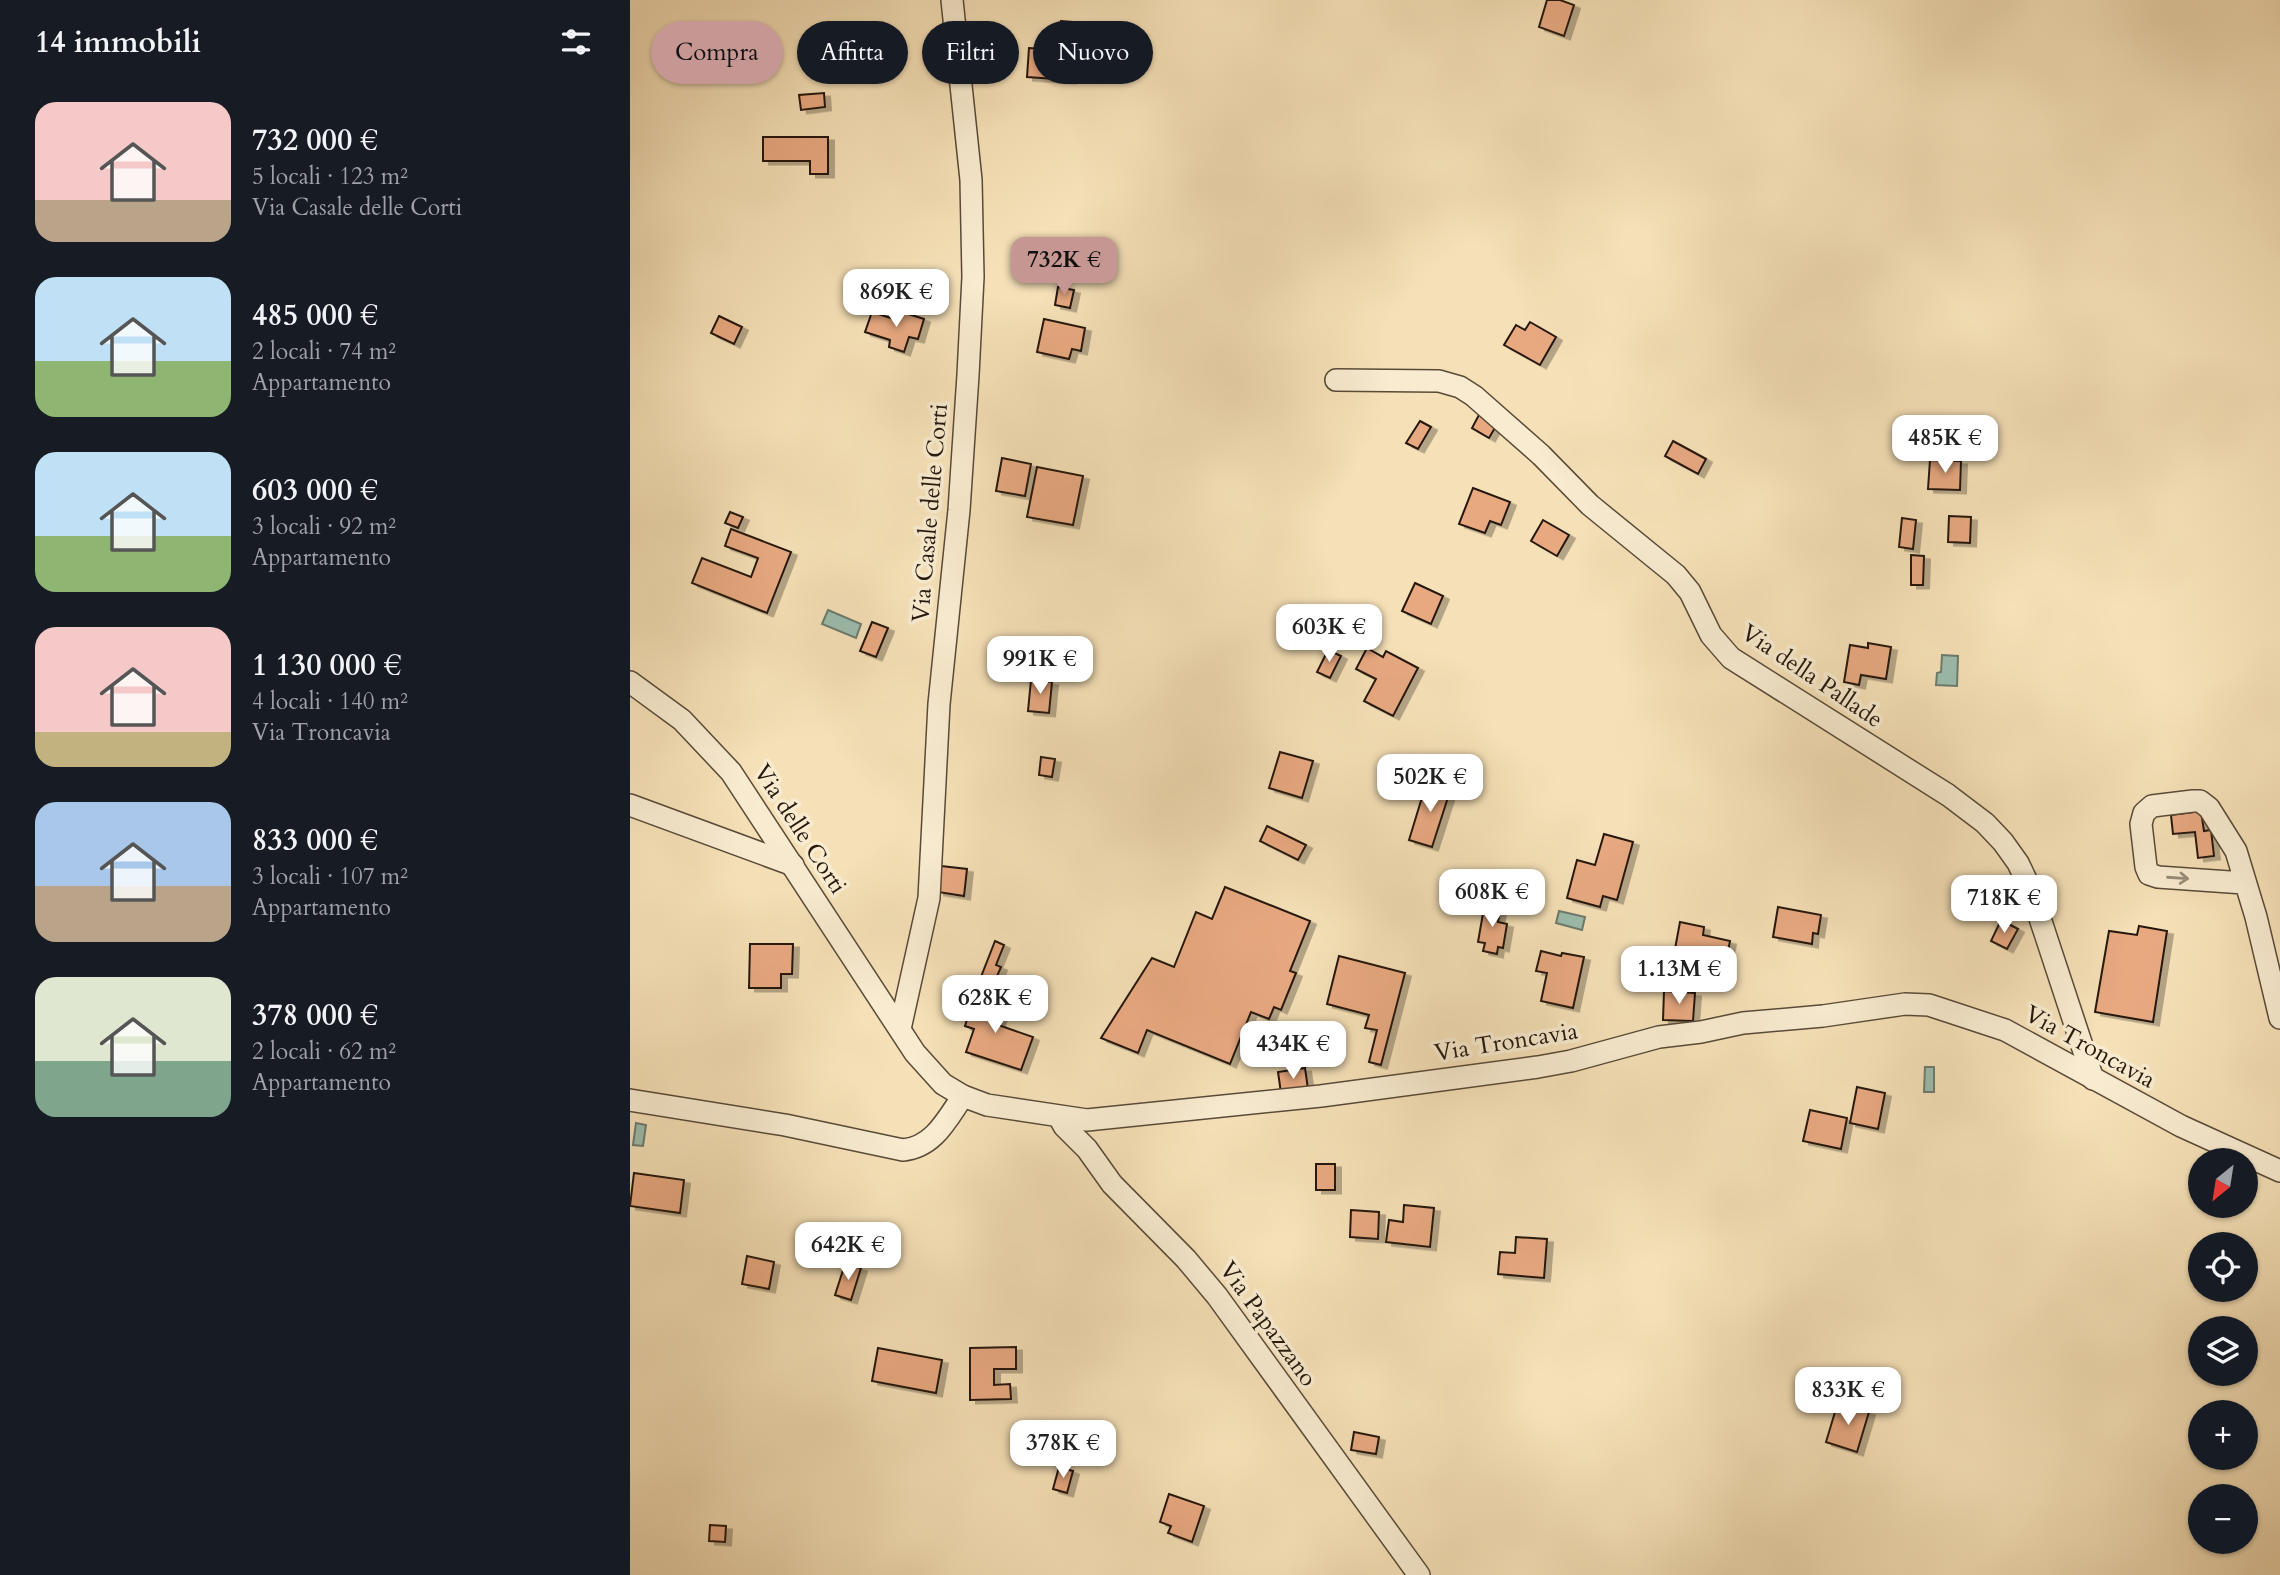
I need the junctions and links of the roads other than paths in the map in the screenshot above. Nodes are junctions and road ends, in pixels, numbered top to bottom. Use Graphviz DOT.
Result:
graph roads {
  1 [pos="952,0"];
  2 [pos="1336,380"];
  3 [pos="630,682"];
  4 [pos="630,805"];
  5 [pos="793,865"];
  6 [pos="2244,883"];
  7 [pos="2280,1018"];
  8 [pos="900,1029"];
  9 [pos="2093,1079"];
  10 [pos="963,1096"];
  11 [pos="630,1100"];
  12 [pos="1059,1117"];
  13 [pos="2280,1171"];
  14 [pos="1419,1575"];
  1 -- 8 [label="street, Via Casale delle Corti"];
  2 -- 9 [label="street, Via della Pallade"];
  3 -- 5 [label="street, Via delle Corti"];
  4 -- 5 [label="street"];
  5 -- 8 [label="street, Via delle Corti"];
  6 -- 6 [label="street, one-way"];
  6 -- 7 [label="street"];
  8 -- 10 [label="street, Via Troncavia"];
  9 -- 12 [label="street, Via Troncavia"];
  9 -- 13 [label="street, Via Troncavia"];
  10 -- 11 [label="street"];
  10 -- 12 [label="street, Via Troncavia"];
  12 -- 14 [label="street, Via Papazzano"];
}
